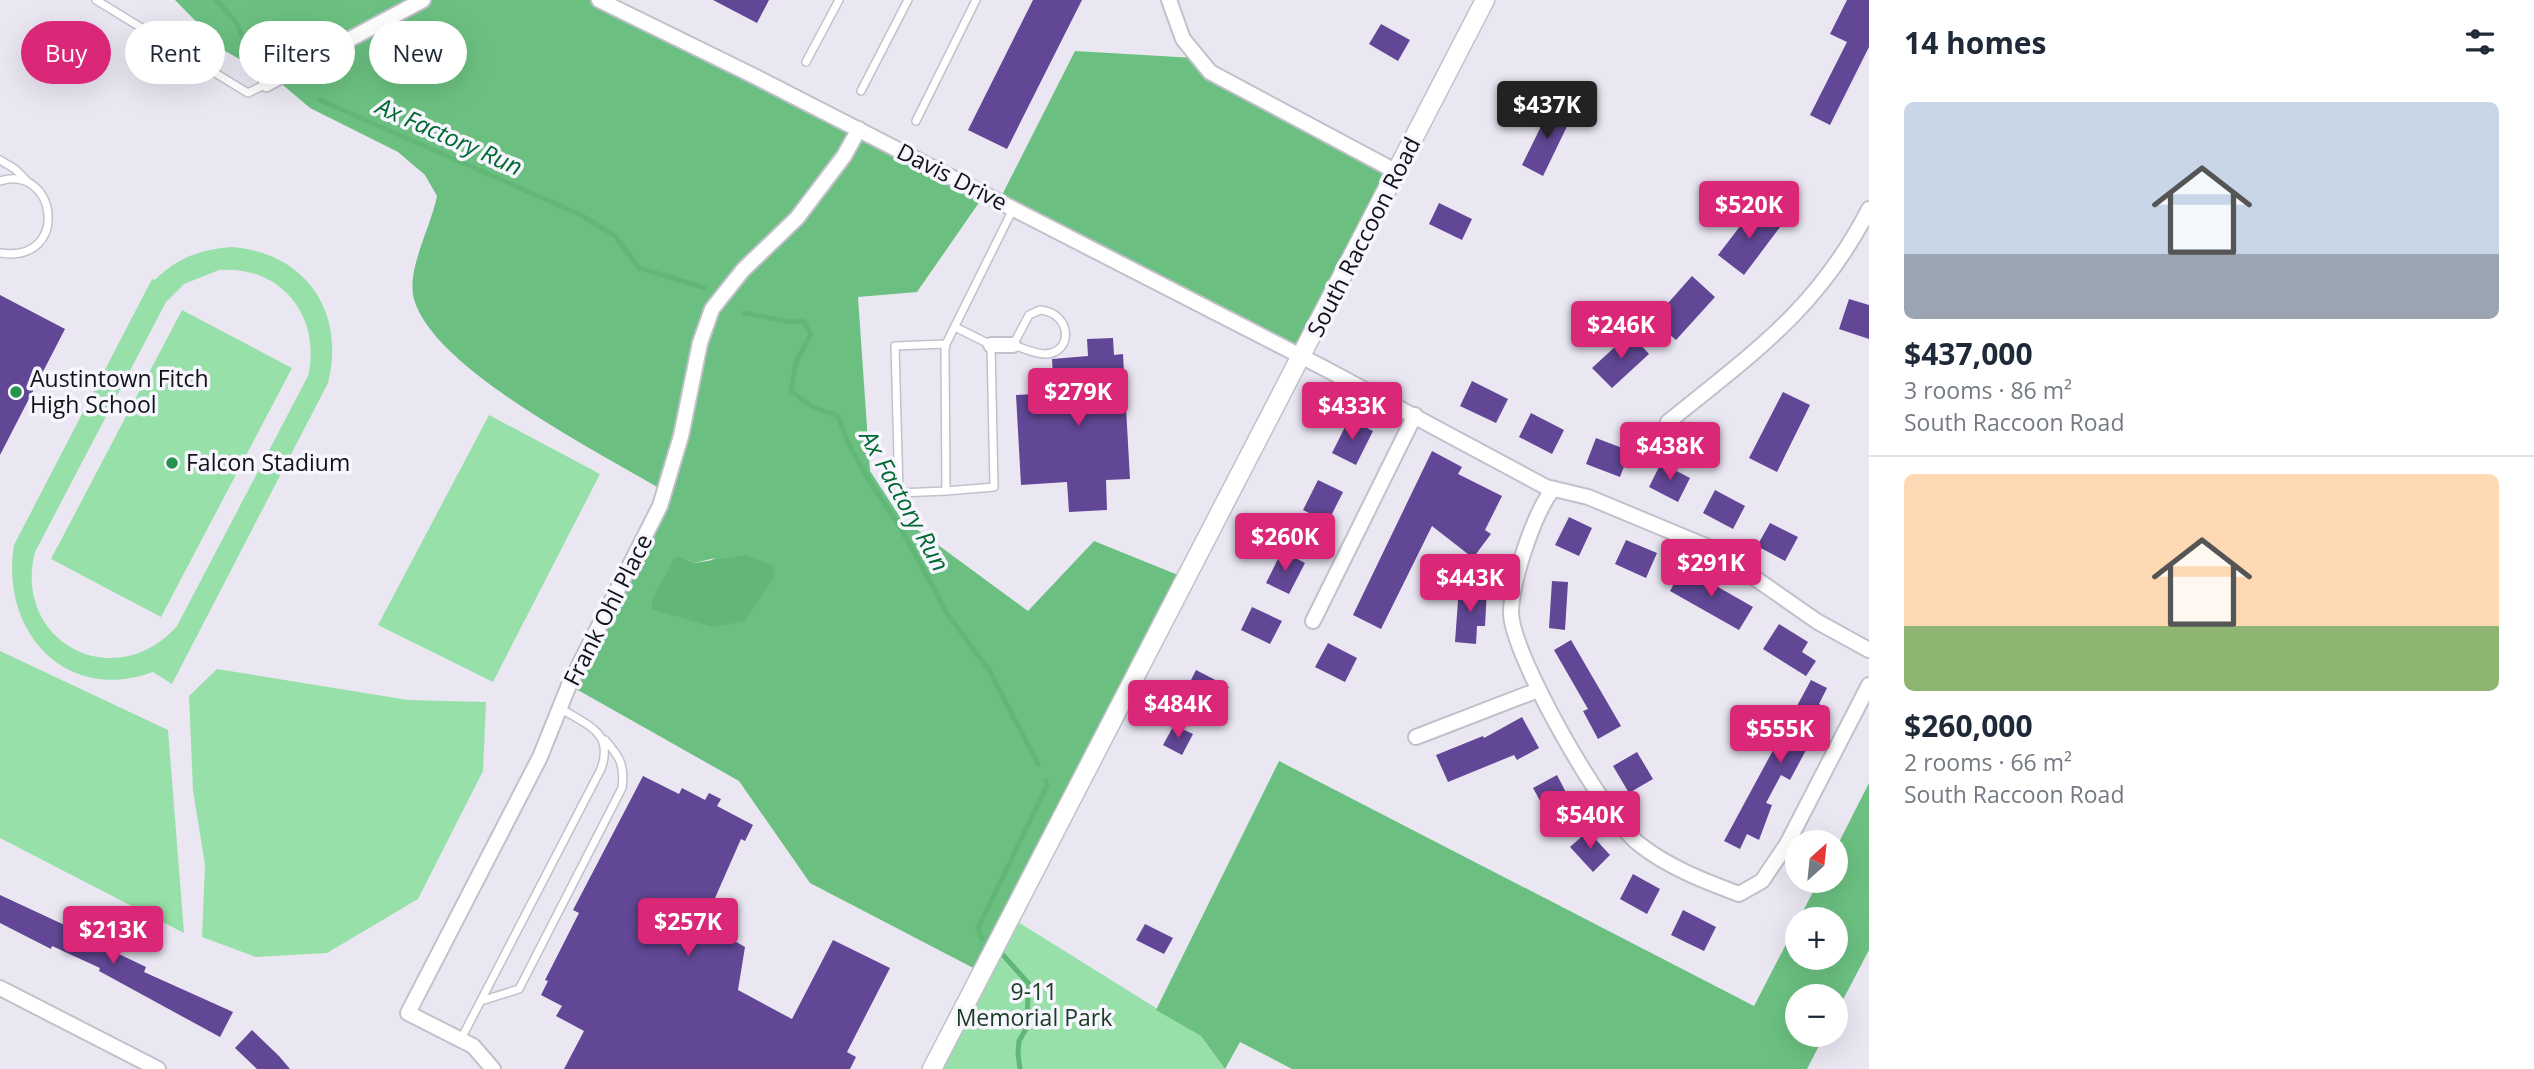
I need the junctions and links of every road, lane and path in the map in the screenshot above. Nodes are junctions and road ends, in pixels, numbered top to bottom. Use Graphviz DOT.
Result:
graph roads {
  1 [pos="96,0"];
  2 [pos="423,0"];
  3 [pos="599,0"];
  4 [pos="839,0"];
  5 [pos="908,0"];
  6 [pos="976,0"];
  7 [pos="1169,0"];
  8 [pos="1485,0"];
  9 [pos="355,37"];
  10 [pos="806,62"];
  11 [pos="267,84"];
  12 [pos="861,91"];
  13 [pos="916,121"];
  14 [pos="859,129"];
  15 [pos="0,160"];
  16 [pos="1397,172"];
  17 [pos="0,181"];
  18 [pos="29,183"];
  19 [pos="1013,208"];
  20 [pos="1869,209"];
  21 [pos="1865,227"];
  22 [pos="0,253"];
  23 [pos="955,327"];
  24 [pos="946,344"];
  25 [pos="990,345"];
  26 [pos="1013,345"];
  27 [pos="1302,357"];
  28 [pos="1415,415"];
  29 [pos="1668,422"];
  30 [pos="1553,489"];
  31 [pos="946,491"];
  32 [pos="1313,621"];
  33 [pos="1869,650"];
  34 [pos="1869,685"];
  35 [pos="1538,690"];
  36 [pos="560,708"];
  37 [pos="1416,737"];
  38 [pos="605,740"];
  39 [pos="0,988"];
  40 [pos="481,1001"];
  41 [pos="461,1039"];
  42 [pos="158,1069"];
  43 [pos="493,1069"];
  44 [pos="932,1069"];
  1 -- 11 [label="lane"];
  2 -- 9 [label="street"];
  3 -- 14 [label="street, Davis Drive"];
  4 -- 10 [label="lane"];
  5 -- 12 [label="lane"];
  6 -- 13 [label="lane"];
  7 -- 16 [label="street"];
  8 -- 16 [label="street, South Raccoon Road"];
  14 -- 19 [label="street, Davis Drive"];
  14 -- 36 [label="street, Frank Ohl Place"];
  15 -- 18 [label="lane"];
  16 -- 27 [label="street, South Raccoon Road"];
  17 -- 18 [label="lane"];
  18 -- 22 [label="lane"];
  19 -- 23 [label="lane"];
  19 -- 27 [label="street, Davis Drive"];
  20 -- 21 [label="street"];
  21 -- 29 [label="street"];
  23 -- 24 [label="lane"];
  23 -- 25 [label="lane"];
  24 -- 31 [label="lane"];
  24 -- 31 [label="lane"];
  25 -- 26 [label="street"];
  25 -- 31 [label="lane"];
  26 -- 26 [label="lane"];
  27 -- 28 [label="street, Davis Drive"];
  27 -- 44 [label="street, South Raccoon Road"];
  28 -- 30 [label="street, Davis Drive"];
  28 -- 32 [label="street"];
  30 -- 33 [label="street, Davis Drive"];
  30 -- 35 [label="street"];
  34 -- 35 [label="street"];
  35 -- 37 [label="street"];
  36 -- 38 [label="lane"];
  36 -- 41 [label="street, Frank Ohl Place"];
  38 -- 40 [label="lane"];
  38 -- 40 [label="lane"];
  39 -- 42 [label="street"];
  40 -- 41 [label="lane"];
  41 -- 43 [label="street, Frank Ohl Place"];
}
